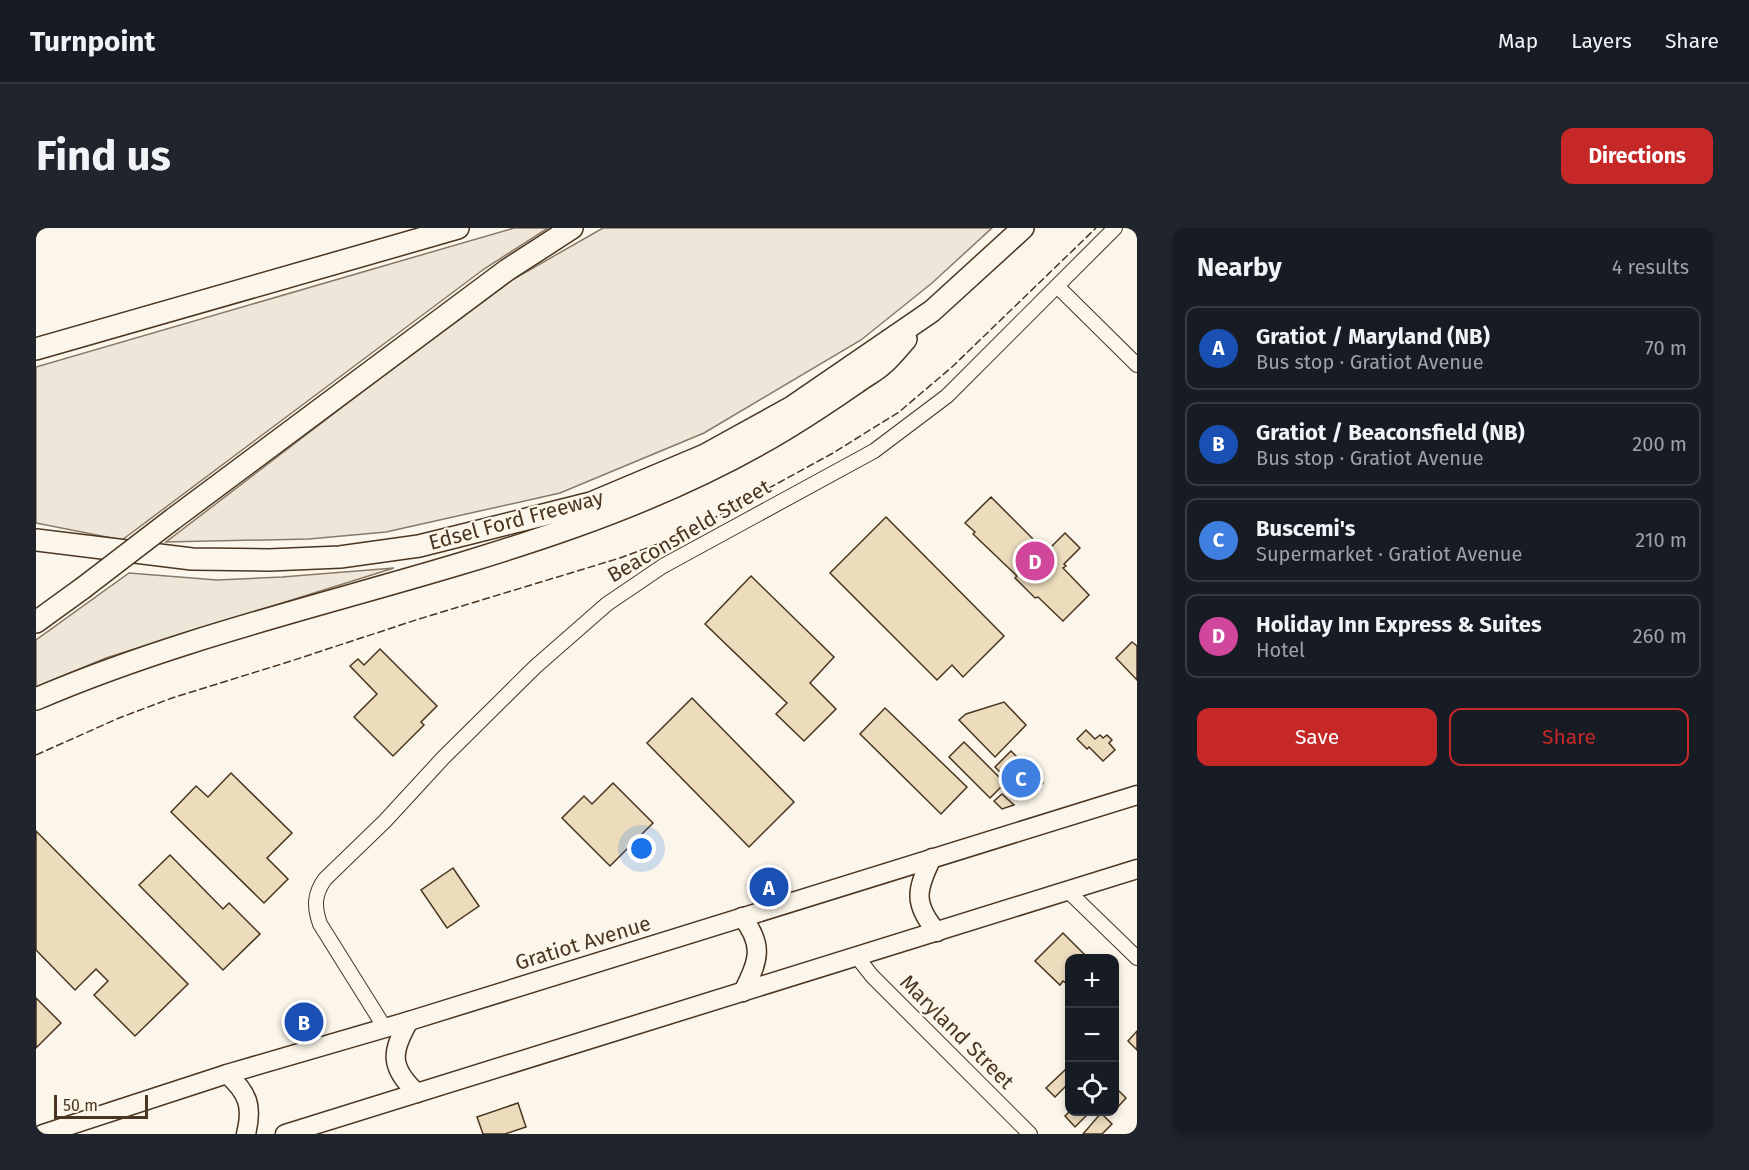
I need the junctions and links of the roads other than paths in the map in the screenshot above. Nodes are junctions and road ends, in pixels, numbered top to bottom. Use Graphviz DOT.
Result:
graph roads {
  1 [pos="458,228"];
  2 [pos="572,228"];
  3 [pos="1023,228"];
  4 [pos="1115,228"];
  5 [pos="1057,286"];
  6 [pos="932,311"];
  7 [pos="36,349"];
  8 [pos="1137,366"];
  9 [pos="36,540"];
  10 [pos="36,622"];
  11 [pos="36,699"];
  12 [pos="1137,795"];
  13 [pos="932,858"];
  14 [pos="1137,869"];
  15 [pos="1068,891"];
  16 [pos="742,917"];
  17 [pos="937,932"];
  18 [pos="857,957"];
  19 [pos="1137,958"];
  20 [pos="743,992"];
  21 [pos="409,1021"];
  22 [pos="385,1028"];
  23 [pos="227,1074"];
  24 [pos="417,1093"];
  25 [pos="43,1134"];
  26 [pos="246,1134"];
  27 [pos="285,1134"];
  28 [pos="1030,1134"];
  1 -- 7 [label="highway"];
  2 -- 10 [label="highway, bridge"];
  3 -- 6 [label="highway, Edsel Ford Freeway"];
  4 -- 5 [label="street, Beaconsfield Street"];
  5 -- 8 [label="street"];
  5 -- 22 [label="street, Beaconsfield Street"];
  6 -- 9 [label="highway, Edsel Ford Freeway"];
  6 -- 11 [label="highway"];
  12 -- 13 [label="main road, Gratiot Avenue"];
  13 -- 16 [label="main road, Gratiot Avenue"];
  13 -- 17 [label="main road"];
  14 -- 15 [label="main road"];
  15 -- 17 [label="main road"];
  15 -- 19 [label="street"];
  16 -- 20 [label="main road"];
  16 -- 21 [label="main road, Gratiot Avenue"];
  17 -- 18 [label="main road"];
  18 -- 20 [label="main road"];
  18 -- 28 [label="street, Maryland Street"];
  20 -- 24 [label="main road"];
  21 -- 22 [label="main road, Gratiot Avenue"];
  21 -- 24 [label="main road"];
  22 -- 23 [label="main road, Gratiot Avenue"];
  23 -- 25 [label="main road, Gratiot Avenue"];
  23 -- 26 [label="main road"];
  24 -- 27 [label="main road"];
}
